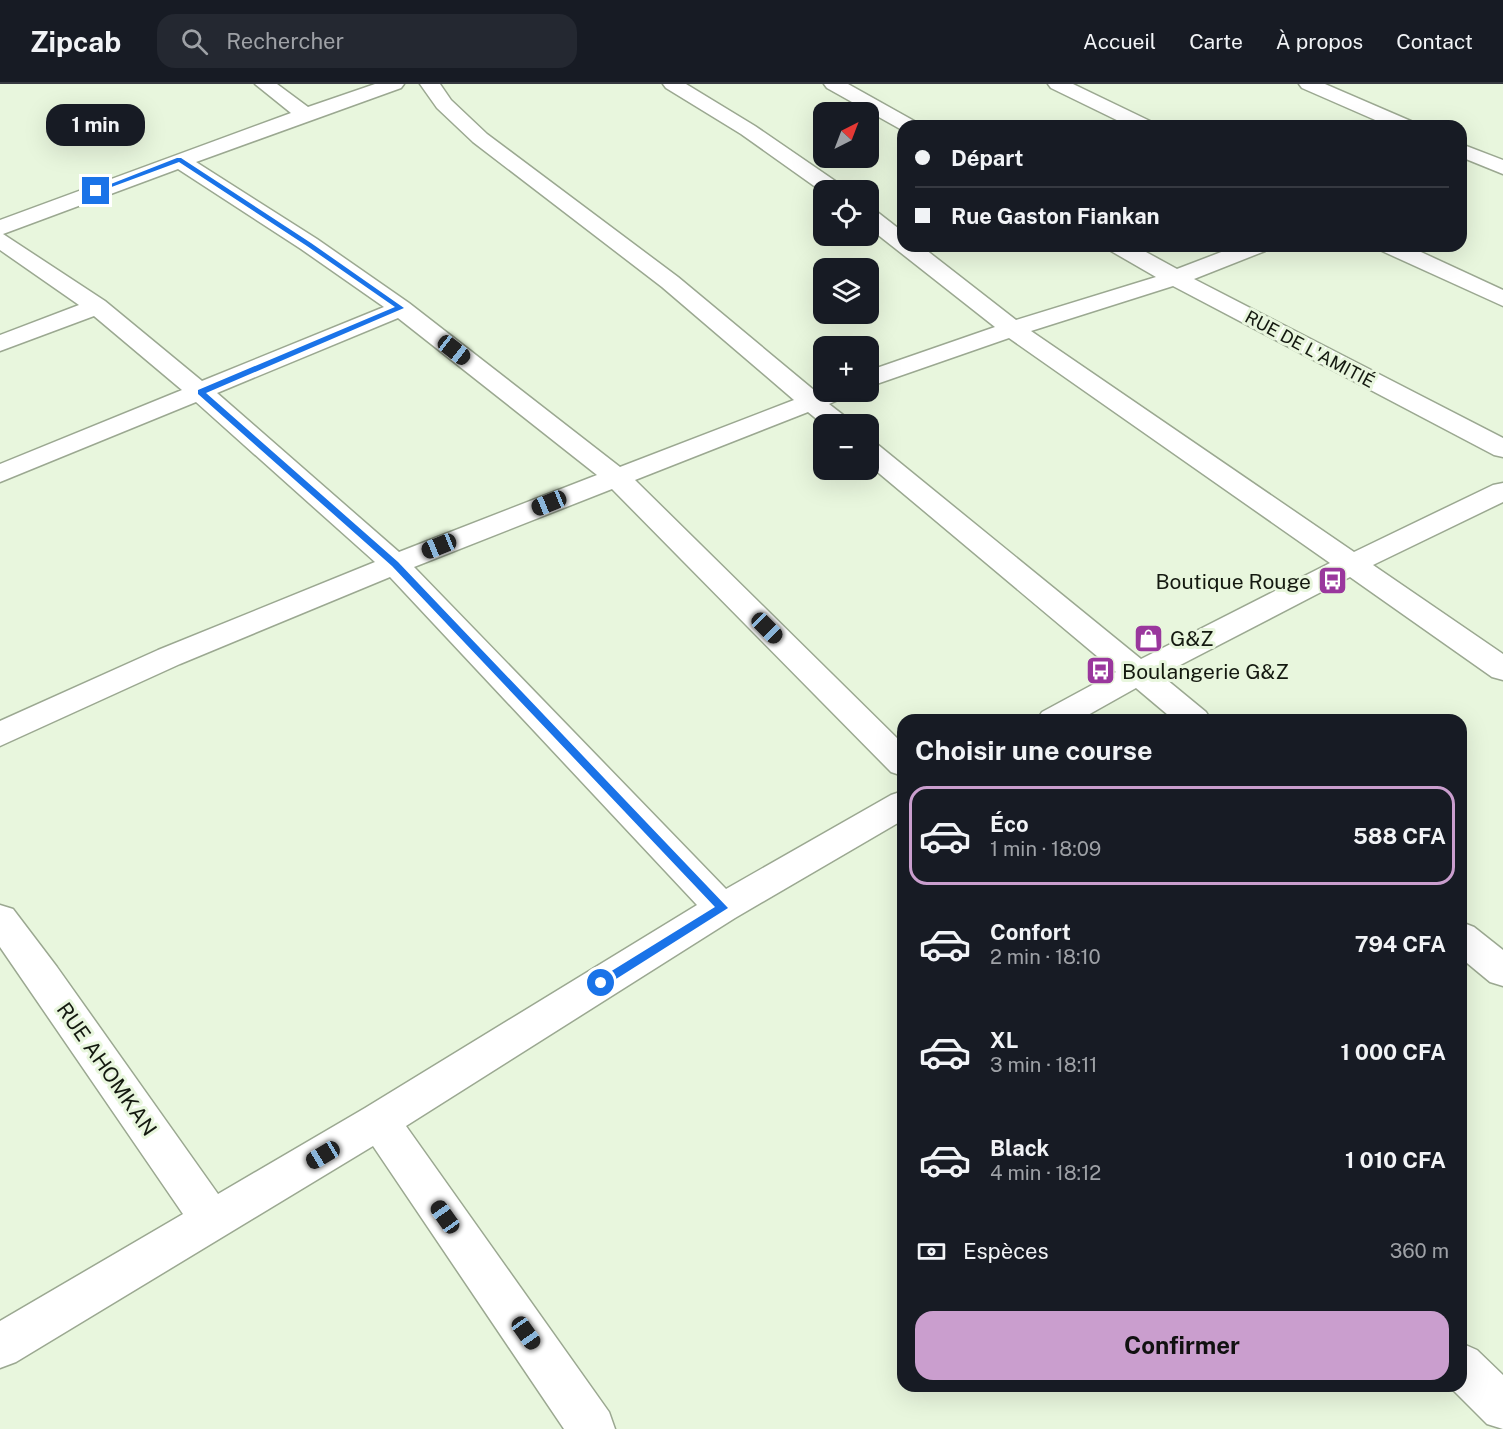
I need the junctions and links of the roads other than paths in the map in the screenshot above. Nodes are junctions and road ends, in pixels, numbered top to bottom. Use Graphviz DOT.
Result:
graph roads {
  1 [pos="265,84"];
  2 [pos="394,84"];
  3 [pos="430,84"];
  4 [pos="674,84"];
  5 [pos="834,84"];
  6 [pos="1058,84"];
  7 [pos="1309,84"];
  8 [pos="305,114"];
  9 [pos="898,120"];
  10 [pos="1133,120"];
  11 [pos="1392,120"];
  12 [pos="1494,144"];
  13 [pos="1467,152"];
  14 [pos="1467,154"];
  15 [pos="179,160"];
  16 [pos="1503,168"];
  17 [pos="819,180"];
  18 [pos="879,224"];
  19 [pos="0,228"];
  20 [pos="897,238"];
  21 [pos="0,240"];
  22 [pos="915,252"];
  23 [pos="1130,252"];
  24 [pos="1242,252"];
  25 [pos="1403,252"];
  26 [pos="1175,278"];
  27 [pos="1503,299"];
  28 [pos="98,306"];
  29 [pos="400,308"];
  30 [pos="1012,328"];
  31 [pos="0,344"];
  32 [pos="879,376"];
  33 [pos="813,389"];
  34 [pos="200,392"];
  35 [pos="813,400"];
  36 [pos="1503,449"];
  37 [pos="879,459"];
  38 [pos="0,474"];
  39 [pos="615,476"];
  40 [pos="1503,491"];
  41 [pos="395,564"];
  42 [pos="1349,564"];
  43 [pos="1503,669"];
  44 [pos="1137,673"];
  45 [pos="1064,714"];
  46 [pos="1188,714"];
  47 [pos="0,734"];
  48 [pos="897,758"];
  49 [pos="897,807"];
  50 [pos="722,908"];
  51 [pos="0,919"];
  52 [pos="1467,942"];
  53 [pos="1503,971"];
  54 [pos="379,1121"];
  55 [pos="212,1221"];
  56 [pos="0,1346"];
  57 [pos="1467,1372"];
  58 [pos="1503,1408"];
  59 [pos="592,1429"];
  1 -- 8 [label="street"];
  2 -- 8 [label="street"];
  3 -- 33 [label="street"];
  4 -- 17 [label="street"];
  5 -- 9 [label="street"];
  6 -- 10 [label="street"];
  7 -- 11 [label="street"];
  8 -- 15 [label="street"];
  12 -- 13 [label="street"];
  14 -- 16 [label="street"];
  15 -- 19 [label="street"];
  15 -- 29 [label="street"];
  18 -- 20 [label="street"];
  21 -- 28 [label="street"];
  22 -- 30 [label="street"];
  23 -- 26 [label="street, RUE DE L'AMITIÉ"];
  24 -- 26 [label="street"];
  25 -- 27 [label="street"];
  26 -- 30 [label="street"];
  26 -- 36 [label="street, RUE DE L'AMITIÉ"];
  28 -- 31 [label="street"];
  28 -- 34 [label="street"];
  29 -- 34 [label="street"];
  29 -- 39 [label="street"];
  30 -- 32 [label="street"];
  30 -- 42 [label="street"];
  34 -- 38 [label="street"];
  34 -- 41 [label="street"];
  35 -- 39 [label="street"];
  37 -- 44 [label="street"];
  39 -- 41 [label="street"];
  39 -- 48 [label="street"];
  40 -- 42 [label="street"];
  41 -- 47 [label="street"];
  41 -- 50 [label="street"];
  42 -- 43 [label="street"];
  42 -- 44 [label="street"];
  44 -- 45 [label="street"];
  44 -- 46 [label="street"];
  49 -- 50 [label="street"];
  50 -- 54 [label="street"];
  51 -- 55 [label="street, RUE AHOMKAN"];
  52 -- 53 [label="street"];
  54 -- 55 [label="street"];
  54 -- 59 [label="street"];
  55 -- 56 [label="street"];
  57 -- 58 [label="street"];
}
